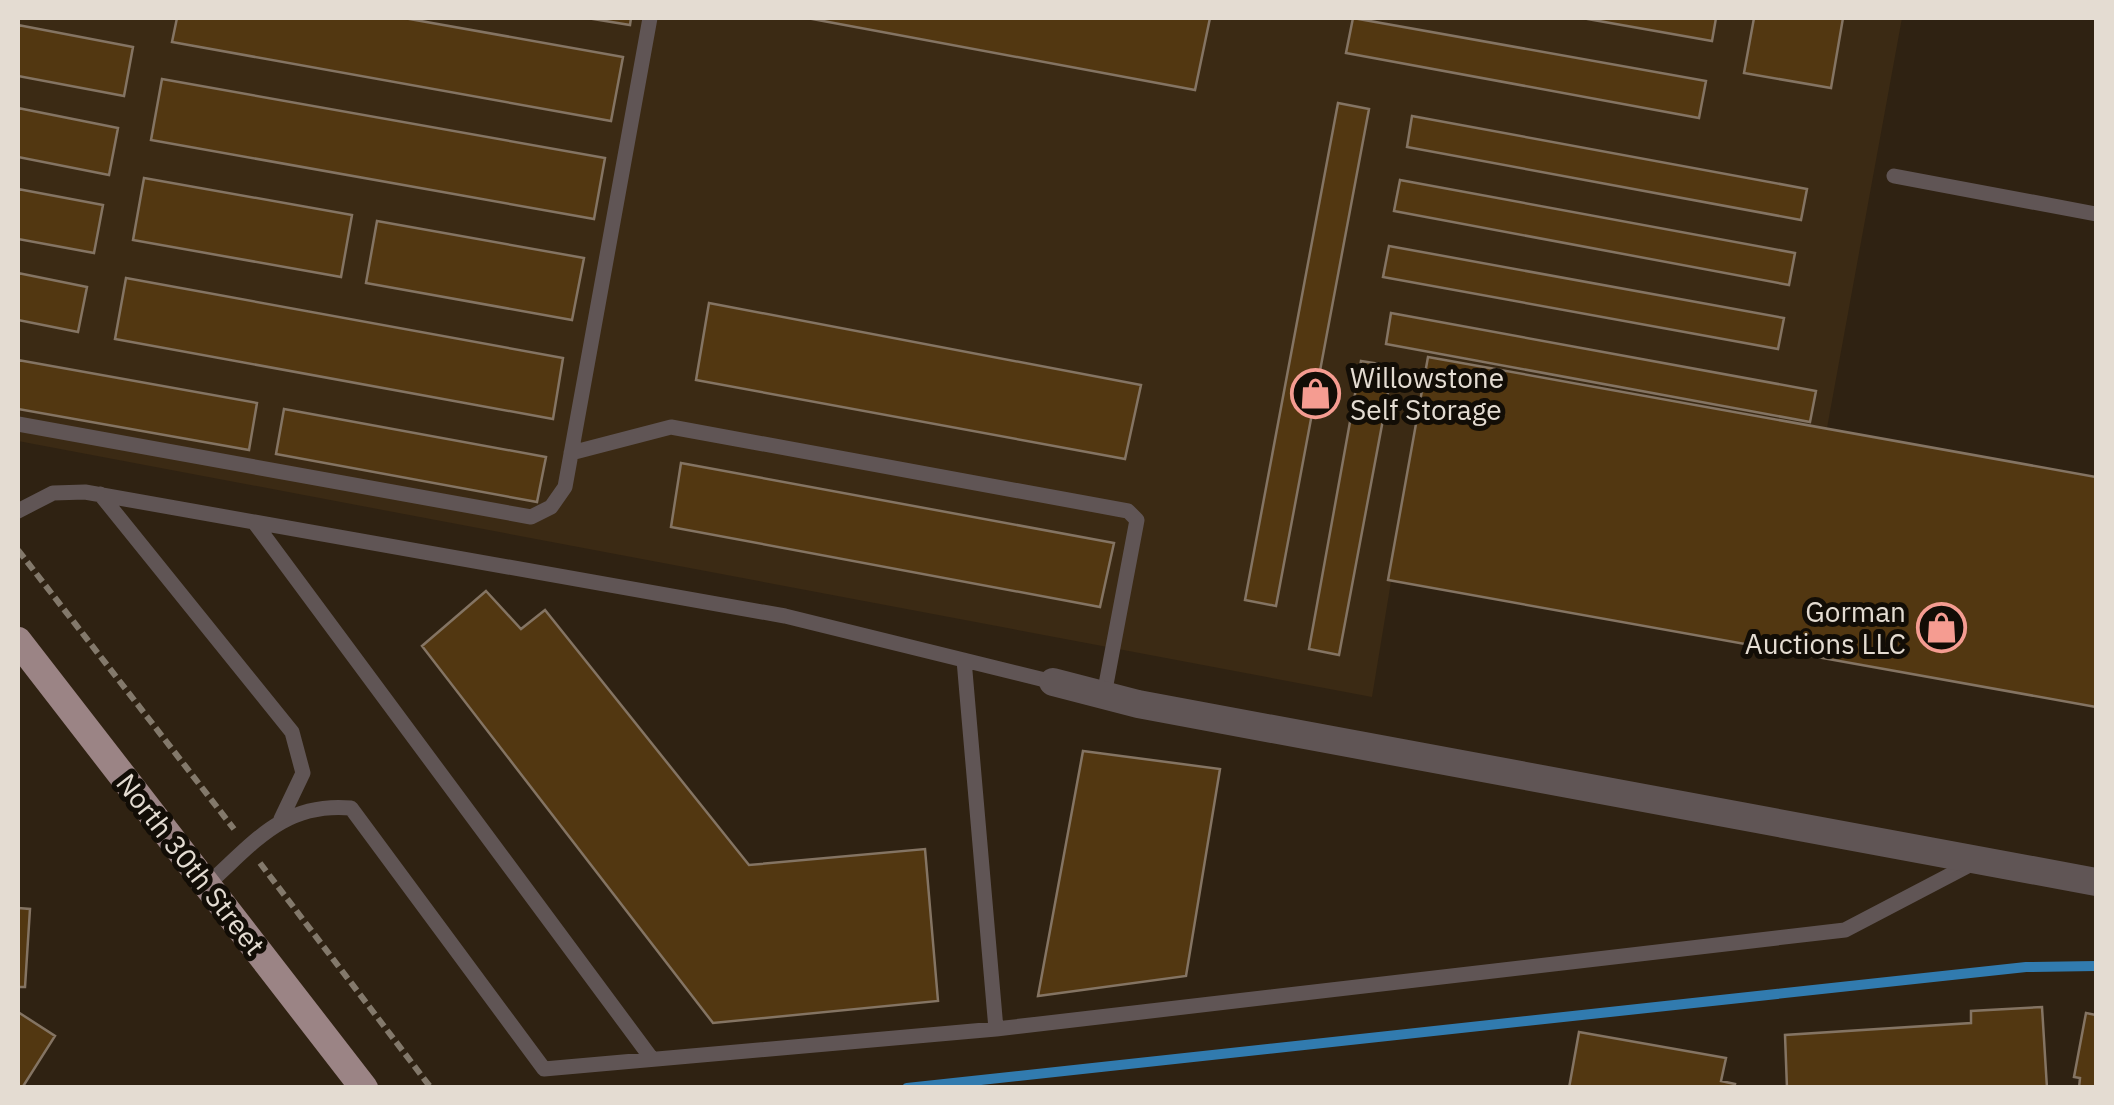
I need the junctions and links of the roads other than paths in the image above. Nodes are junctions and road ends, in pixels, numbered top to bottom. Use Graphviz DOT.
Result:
graph roads {
  1 [pos="650,18"];
  2 [pos="1894,176"];
  3 [pos="2096,214"];
  4 [pos="18,424"];
  5 [pos="571,452"];
  6 [pos="100,494"];
  7 [pos="18,511"];
  8 [pos="254,522"];
  9 [pos="18,641"];
  10 [pos="964,660"];
  11 [pos="1053,682"];
  12 [pos="1104,695"];
  13 [pos="281,819"];
  14 [pos="1978,860"];
  15 [pos="2096,882"];
  16 [pos="207,885"];
  17 [pos="996,1029"];
  18 [pos="652,1059"];
  19 [pos="364,1088"];
  1 -- 5 [label="lane"];
  2 -- 3 [label="lane"];
  4 -- 5 [label="lane"];
  5 -- 12 [label="lane"];
  6 -- 7 [label="lane"];
  6 -- 8 [label="lane"];
  6 -- 13 [label="lane"];
  8 -- 10 [label="lane"];
  8 -- 18 [label="lane"];
  9 -- 16 [label="main road, North 30th Street"];
  10 -- 11 [label="lane"];
  10 -- 17 [label="lane"];
  11 -- 12 [label="street"];
  12 -- 14 [label="street"];
  13 -- 16 [label="lane"];
  13 -- 18 [label="lane"];
  14 -- 15 [label="street"];
  14 -- 17 [label="lane"];
  16 -- 19 [label="main road, North 30th Street"];
  17 -- 18 [label="lane"];
}
